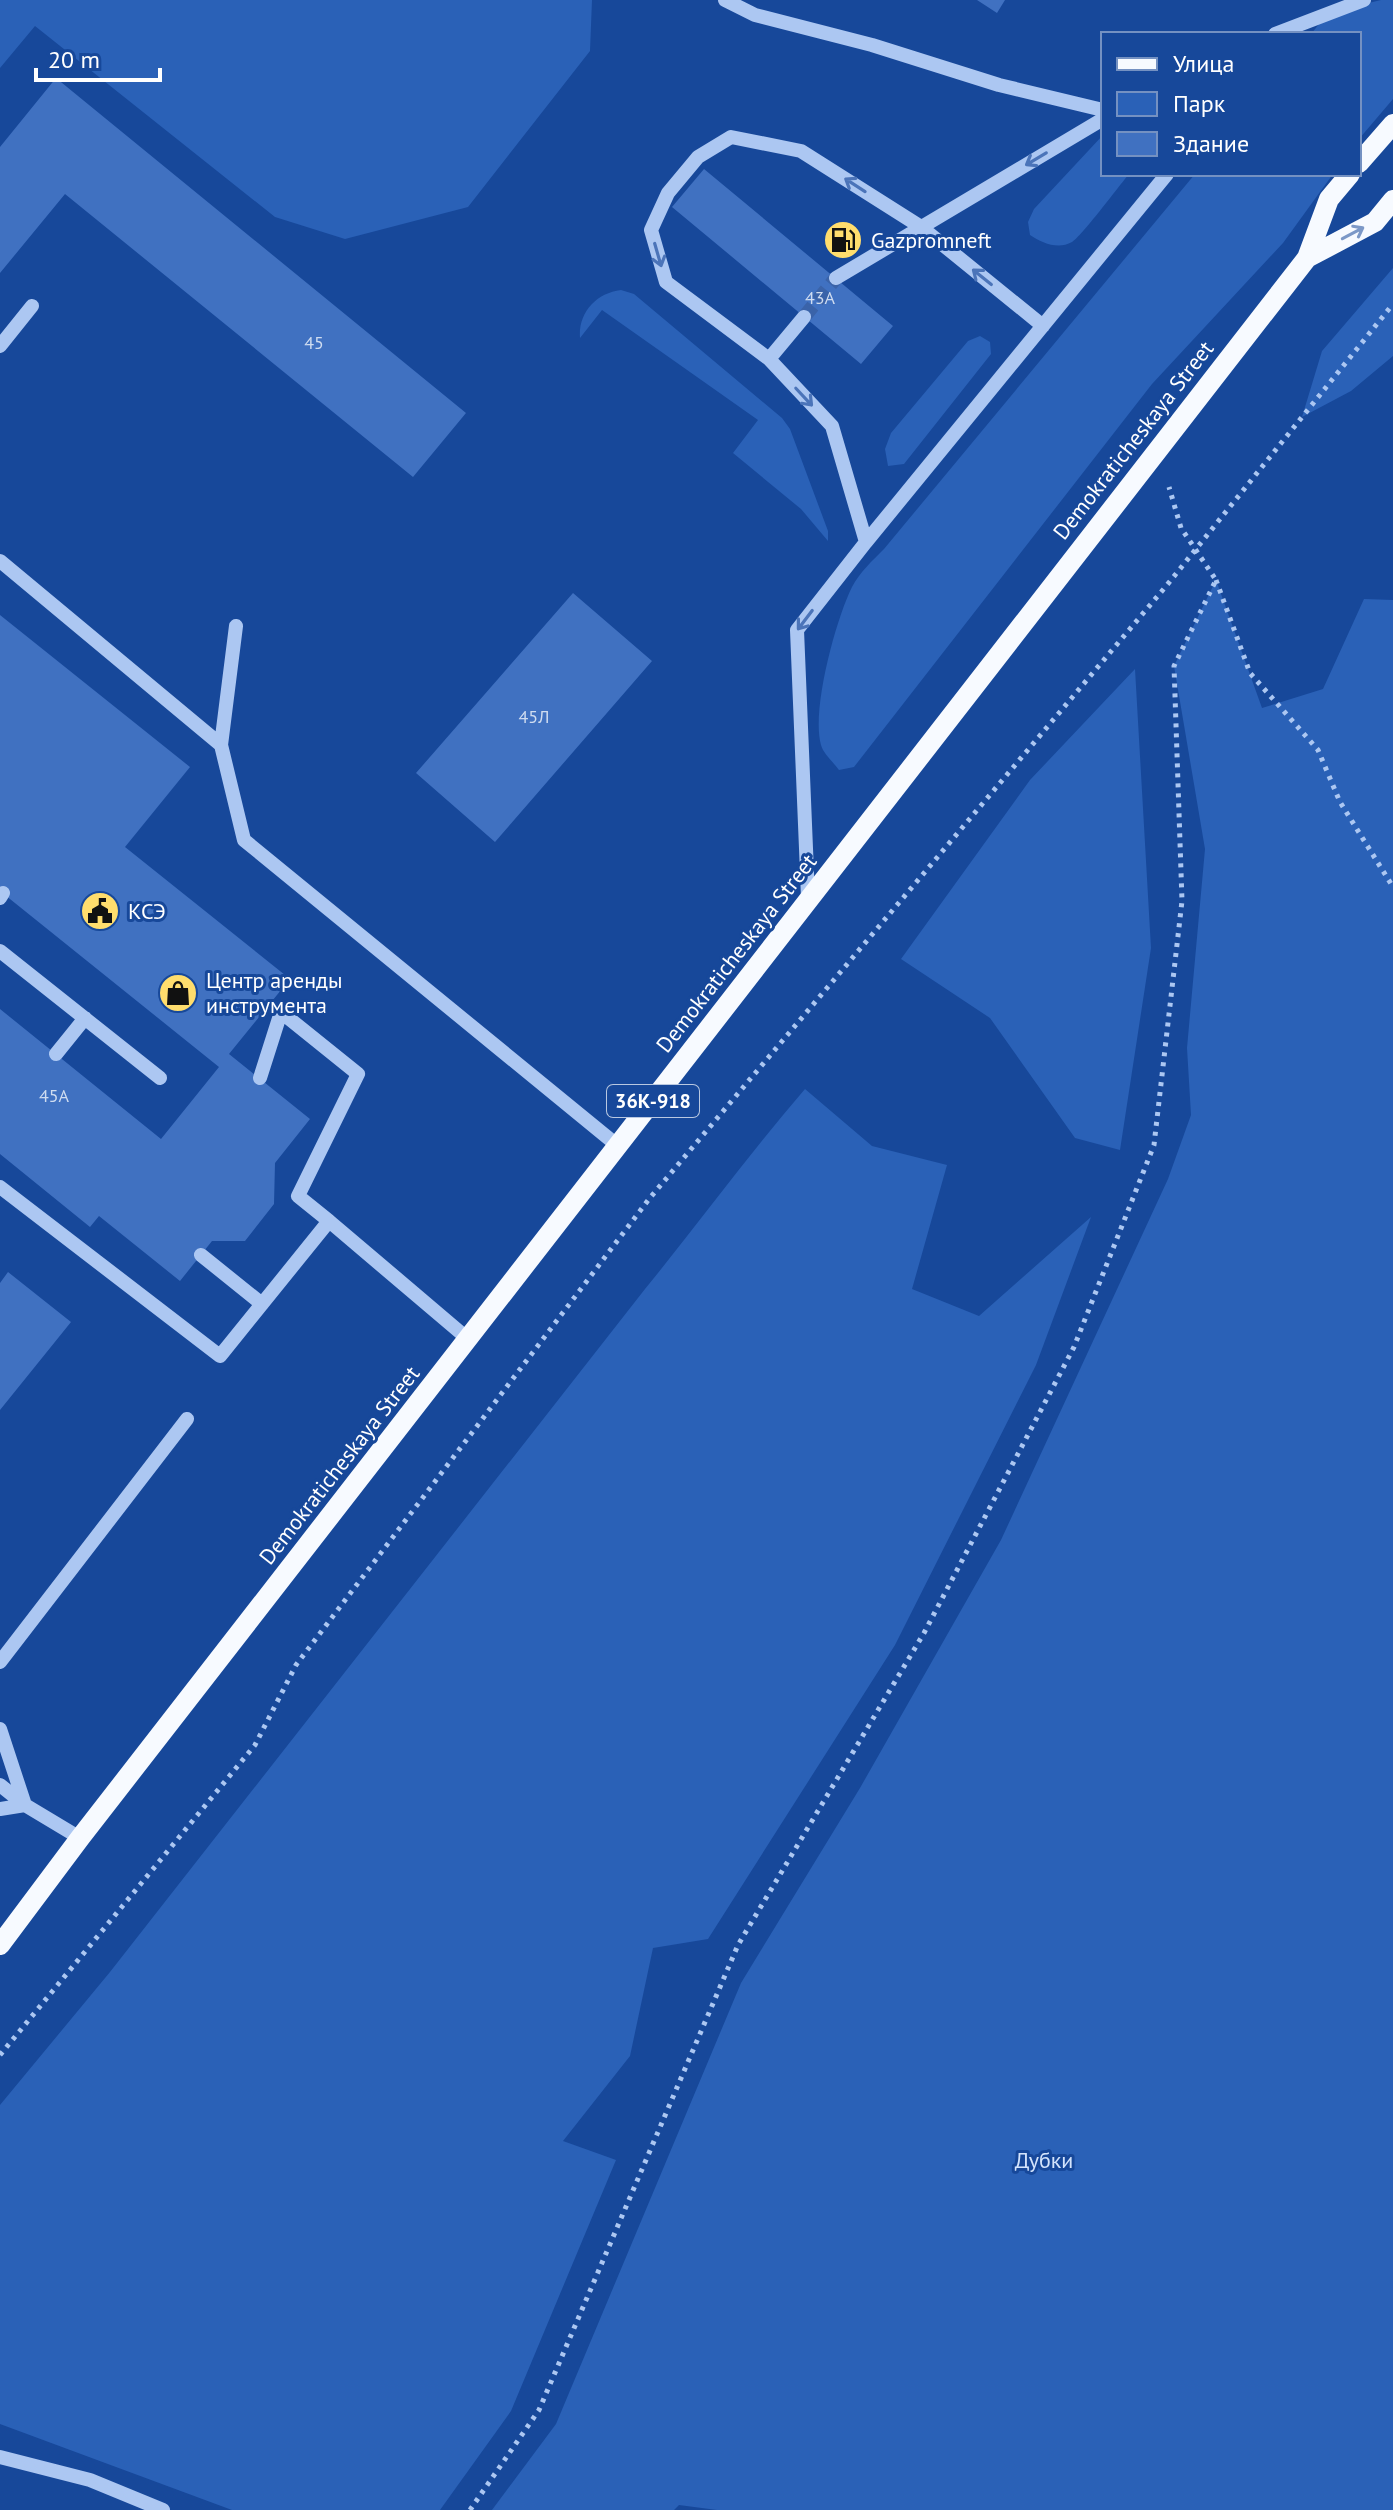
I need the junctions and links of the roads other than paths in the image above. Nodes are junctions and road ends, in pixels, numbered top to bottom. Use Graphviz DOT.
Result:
graph roads {
  1 [pos="725,0"];
  2 [pos="1364,0"];
  3 [pos="1281,32"];
  4 [pos="1101,110"];
  5 [pos="1101,120"];
  6 [pos="1393,124"];
  7 [pos="1361,161"];
  8 [pos="1165,176"];
  9 [pos="1348,176"];
  10 [pos="1393,200"];
  11 [pos="921,227"];
  12 [pos="1307,258"];
  13 [pos="836,278"];
  14 [pos="32,306"];
  15 [pos="804,317"];
  16 [pos="1043,326"];
  17 [pos="0,346"];
  18 [pos="769,359"];
  19 [pos="866,542"];
  20 [pos="0,561"];
  21 [pos="236,626"];
  22 [pos="221,745"];
  23 [pos="808,897"];
  24 [pos="0,951"];
  25 [pos="85,1018"];
  26 [pos="56,1054"];
  27 [pos="160,1078"];
  28 [pos="260,1078"];
  29 [pos="618,1146"];
  30 [pos="0,1187"];
  31 [pos="329,1221"];
  32 [pos="201,1255"];
  33 [pos="262,1304"];
  34 [pos="468,1339"];
  35 [pos="187,1419"];
  36 [pos="0,1662"];
  37 [pos="0,1729"];
  38 [pos="0,1785"];
  39 [pos="25,1805"];
  40 [pos="0,1809"];
  41 [pos="80,1838"];
  42 [pos="0,1945"];
  43 [pos="0,2457"];
  44 [pos="163,2510"];
  1 -- 4 [label="street"];
  2 -- 3 [label="street"];
  5 -- 11 [label="street, one-way"];
  6 -- 7 [label="main road"];
  8 -- 16 [label="street"];
  9 -- 12 [label="main road, Demokraticheskaya Street / 36К-918"];
  12 -- 10 [label="main road, Demokraticheskaya Street / 36К-918, one-way"];
  11 -- 13 [label="street"];
  16 -- 11 [label="street, one-way"];
  11 -- 18 [label="street, one-way"];
  12 -- 23 [label="main road, Demokraticheskaya Street / 36К-918"];
  14 -- 17 [label="street"];
  15 -- 18 [label="street"];
  16 -- 19 [label="street"];
  18 -- 19 [label="street, one-way"];
  19 -- 23 [label="street, one-way"];
  20 -- 22 [label="street"];
  21 -- 22 [label="street"];
  22 -- 29 [label="street"];
  23 -- 29 [label="main road, Demokraticheskaya Street / 36К-918"];
  24 -- 25 [label="street"];
  25 -- 26 [label="street"];
  25 -- 27 [label="street"];
  28 -- 31 [label="street"];
  29 -- 34 [label="main road, Demokraticheskaya Street / 36К-918"];
  30 -- 33 [label="street"];
  31 -- 33 [label="street"];
  31 -- 34 [label="street"];
  32 -- 33 [label="street"];
  34 -- 41 [label="main road, Demokraticheskaya Street / 36К-918"];
  35 -- 36 [label="street"];
  37 -- 39 [label="street"];
  38 -- 39 [label="street"];
  39 -- 40 [label="street"];
  39 -- 41 [label="street"];
  41 -- 42 [label="main road, Demokraticheskaya Street / 36К-918"];
  43 -- 44 [label="street"];
}
